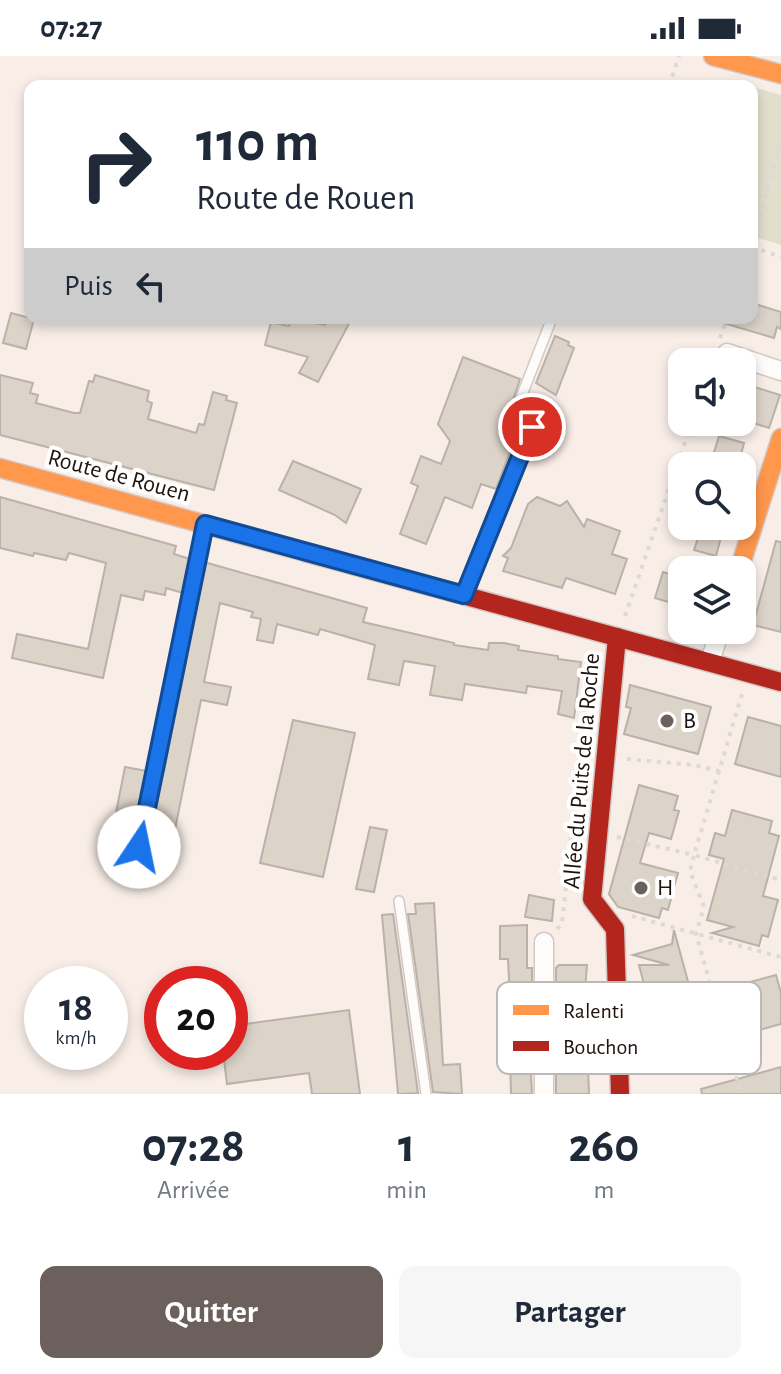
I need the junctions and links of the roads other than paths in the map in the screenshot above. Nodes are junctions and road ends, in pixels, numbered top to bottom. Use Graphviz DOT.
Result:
graph roads {
  1 [pos="713,56"];
  2 [pos="781,74"];
  3 [pos="550,324"];
  4 [pos="756,363"];
  5 [pos="781,371"];
  6 [pos="781,438"];
  7 [pos="0,468"];
  8 [pos="205,524"];
  9 [pos="743,556"];
  10 [pos="464,595"];
  11 [pos="617,637"];
  12 [pos="716,644"];
  13 [pos="710,662"];
  14 [pos="781,682"];
  15 [pos="139,847"];
  16 [pos="399,901"];
  17 [pos="544,942"];
  18 [pos="544,982"];
  19 [pos="617,982"];
  20 [pos="619,1074"];
  21 [pos="426,1094"];
  22 [pos="620,1094"];
  1 -- 2 [label="main road"];
  3 -- 10 [label="lane"];
  4 -- 5 [label="street"];
  6 -- 9 [label="main road"];
  7 -- 8 [label="main road, Route de Rouen"];
  8 -- 10 [label="main road, Route de Rouen"];
  8 -- 15 [label="lane"];
  10 -- 11 [label="main road, Route de Rouen"];
  11 -- 13 [label="main road, Route de Rouen"];
  11 -- 19 [label="main road, Allée du Puits de la Roche"];
  12 -- 13 [label="street"];
  13 -- 14 [label="main road, Route de Rouen"];
  16 -- 21 [label="lane"];
  17 -- 18 [label="street"];
  20 -- 22 [label="main road, Allée du Puits de la Roche"];
}
